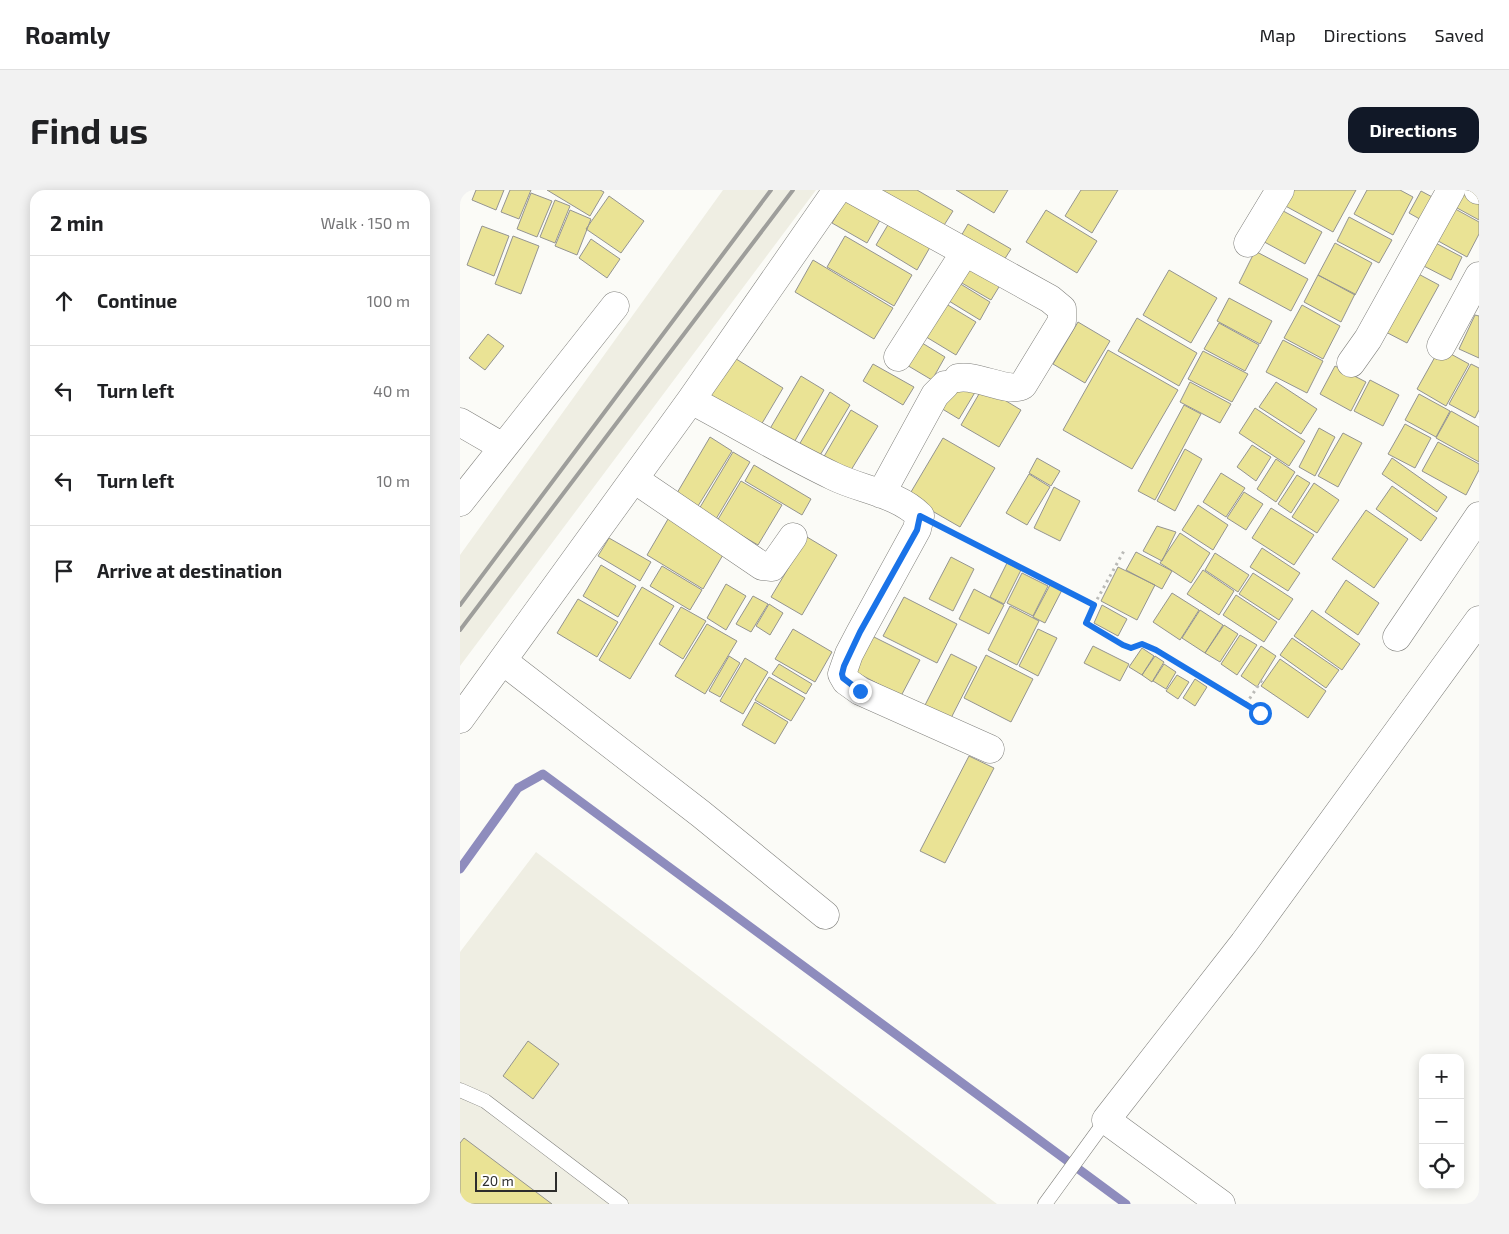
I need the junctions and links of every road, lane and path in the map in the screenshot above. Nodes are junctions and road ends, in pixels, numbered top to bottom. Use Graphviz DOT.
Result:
graph roads {
  1 [pos="837,190"];
  2 [pos="853,190"];
  3 [pos="1280,190"];
  4 [pos="1451,190"];
  5 [pos="1248,243"];
  6 [pos="964,252"];
  7 [pos="1479,276"];
  8 [pos="615,306"];
  9 [pos="1441,346"];
  10 [pos="898,357"];
  11 [pos="1350,363"];
  12 [pos="691,400"];
  13 [pos="460,422"];
  14 [pos="504,447"];
  15 [pos="634,479"];
  16 [pos="881,494"];
  17 [pos="460,502"];
  18 [pos="920,516"];
  19 [pos="1479,516"];
  20 [pos="793,537"];
  21 [pos="1125,549"];
  22 [pos="1094,605"];
  23 [pos="1479,620"];
  24 [pos="1397,637"];
  25 [pos="503,661"];
  26 [pos="1262,680"];
  27 [pos="1246,704"];
  28 [pos="1260,713"];
  29 [pos="460,720"];
  30 [pos="990,749"];
  31 [pos="825,915"];
  32 [pos="460,1090"];
  33 [pos="1106,1120"];
  34 [pos="621,1204"];
  35 [pos="1045,1204"];
  36 [pos="1220,1204"];
  1 -- 12 [label="street"];
  2 -- 6 [label="street"];
  3 -- 5 [label="street"];
  4 -- 11 [label="street"];
  6 -- 10 [label="street"];
  6 -- 16 [label="street"];
  7 -- 9 [label="street"];
  8 -- 14 [label="street"];
  12 -- 15 [label="street"];
  12 -- 16 [label="street"];
  13 -- 14 [label="street"];
  14 -- 17 [label="street"];
  15 -- 20 [label="street"];
  15 -- 25 [label="street"];
  16 -- 18 [label="street"];
  18 -- 22 [label="path"];
  18 -- 30 [label="street"];
  19 -- 24 [label="street"];
  21 -- 22 [label="path"];
  22 -- 27 [label="path"];
  23 -- 33 [label="street"];
  25 -- 29 [label="street"];
  25 -- 31 [label="street"];
  26 -- 27 [label="path"];
  27 -- 28 [label="path"];
  32 -- 34 [label="lane"];
  33 -- 35 [label="lane"];
  33 -- 36 [label="street"];
}
